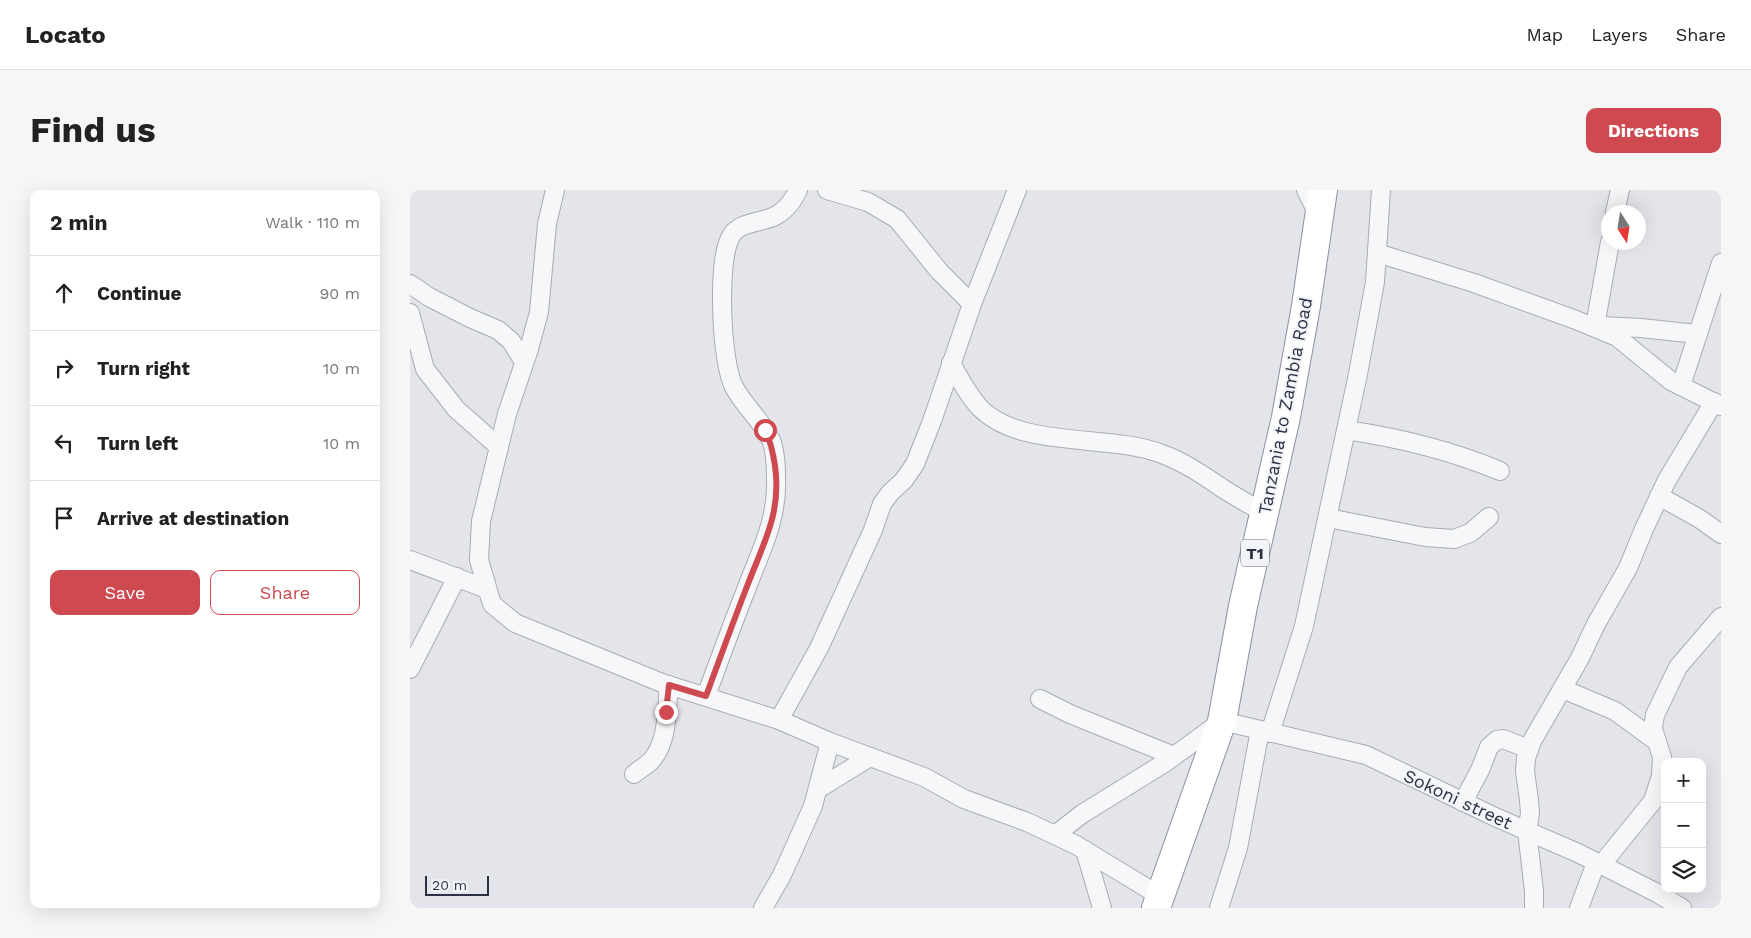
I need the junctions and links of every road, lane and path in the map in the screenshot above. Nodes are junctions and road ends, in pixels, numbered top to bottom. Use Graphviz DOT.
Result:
graph roads {
  1 [pos="555,190"];
  2 [pos="798,190"];
  3 [pos="827,190"];
  4 [pos="1017,190"];
  5 [pos="1306,190"];
  6 [pos="1381,190"];
  7 [pos="1620,190"];
  8 [pos="1321,203"];
  9 [pos="1617,205"];
  10 [pos="1608,250"];
  11 [pos="1377,253"];
  12 [pos="1721,263"];
  13 [pos="410,284"];
  14 [pos="972,304"];
  15 [pos="410,313"];
  16 [pos="1593,326"];
  17 [pos="1697,334"];
  18 [pos="524,362"];
  19 [pos="951,363"];
  20 [pos="1681,386"];
  21 [pos="1718,404"];
  22 [pos="1346,430"];
  23 [pos="499,447"];
  24 [pos="1500,471"];
  25 [pos="1659,496"];
  26 [pos="1264,513"];
  27 [pos="1328,518"];
  28 [pos="1489,518"];
  29 [pos="1721,534"];
  30 [pos="410,560"];
  31 [pos="457,577"];
  32 [pos="487,588"];
  33 [pos="1721,617"];
  34 [pos="410,669"];
  35 [pos="669,685"];
  36 [pos="1563,689"];
  37 [pos="706,696"];
  38 [pos="1040,699"];
  39 [pos="779,720"];
  40 [pos="1222,721"];
  41 [pos="1265,732"];
  42 [pos="1656,741"];
  43 [pos="830,742"];
  44 [pos="1529,749"];
  45 [pos="1174,756"];
  46 [pos="870,757"];
  47 [pos="634,774"];
  48 [pos="818,790"];
  49 [pos="1463,802"];
  50 [pos="1527,831"];
  51 [pos="1055,835"];
  52 [pos="1085,850"];
  53 [pos="1599,864"];
  54 [pos="1158,902"];
  55 [pos="763,908"];
  56 [pos="1102,908"];
  57 [pos="1219,908"];
  58 [pos="1534,908"];
  59 [pos="1579,908"];
  60 [pos="1682,908"];
  1 -- 18 [label="street"];
  2 -- 37 [label="street"];
  3 -- 14 [label="street"];
  4 -- 14 [label="street"];
  5 -- 8 [label="street"];
  6 -- 11 [label="street"];
  7 -- 9 [label="street"];
  8 -- 26 [label="highway, Tanzania to Zambia Road / T1"];
  10 -- 16 [label="street"];
  11 -- 16 [label="street"];
  11 -- 22 [label="street"];
  12 -- 17 [label="street"];
  13 -- 18 [label="street"];
  14 -- 19 [label="street"];
  15 -- 23 [label="street"];
  16 -- 17 [label="street"];
  16 -- 20 [label="street"];
  17 -- 20 [label="street"];
  18 -- 23 [label="street"];
  19 -- 26 [label="street"];
  19 -- 39 [label="street"];
  20 -- 21 [label="street"];
  21 -- 25 [label="street"];
  22 -- 24 [label="street"];
  22 -- 27 [label="street"];
  23 -- 32 [label="street"];
  25 -- 29 [label="street"];
  25 -- 36 [label="street"];
  26 -- 40 [label="highway, Tanzania to Zambia Road / T1"];
  27 -- 28 [label="street"];
  27 -- 41 [label="street"];
  30 -- 31 [label="street"];
  31 -- 32 [label="street"];
  31 -- 34 [label="street"];
  32 -- 35 [label="street"];
  33 -- 42 [label="street"];
  35 -- 37 [label="street"];
  35 -- 47 [label="street"];
  36 -- 42 [label="street"];
  36 -- 44 [label="street"];
  37 -- 39 [label="street"];
  38 -- 45 [label="street"];
  39 -- 43 [label="street"];
  40 -- 41 [label="street, Sokoni street"];
  40 -- 45 [label="street"];
  40 -- 54 [label="highway, Tanzania to Zambia Road / T1"];
  41 -- 49 [label="street, Sokoni street"];
  41 -- 57 [label="street"];
  42 -- 53 [label="street"];
  43 -- 46 [label="street"];
  43 -- 48 [label="street"];
  44 -- 49 [label="street"];
  44 -- 50 [label="street"];
  45 -- 51 [label="street"];
  46 -- 48 [label="street"];
  46 -- 51 [label="street"];
  48 -- 55 [label="street"];
  49 -- 50 [label="street, Sokoni street"];
  50 -- 53 [label="street, Sokoni street"];
  50 -- 58 [label="street"];
  51 -- 52 [label="street"];
  52 -- 54 [label="street"];
  52 -- 56 [label="street"];
  53 -- 59 [label="street"];
  53 -- 60 [label="street, Sokoni street"];
}
